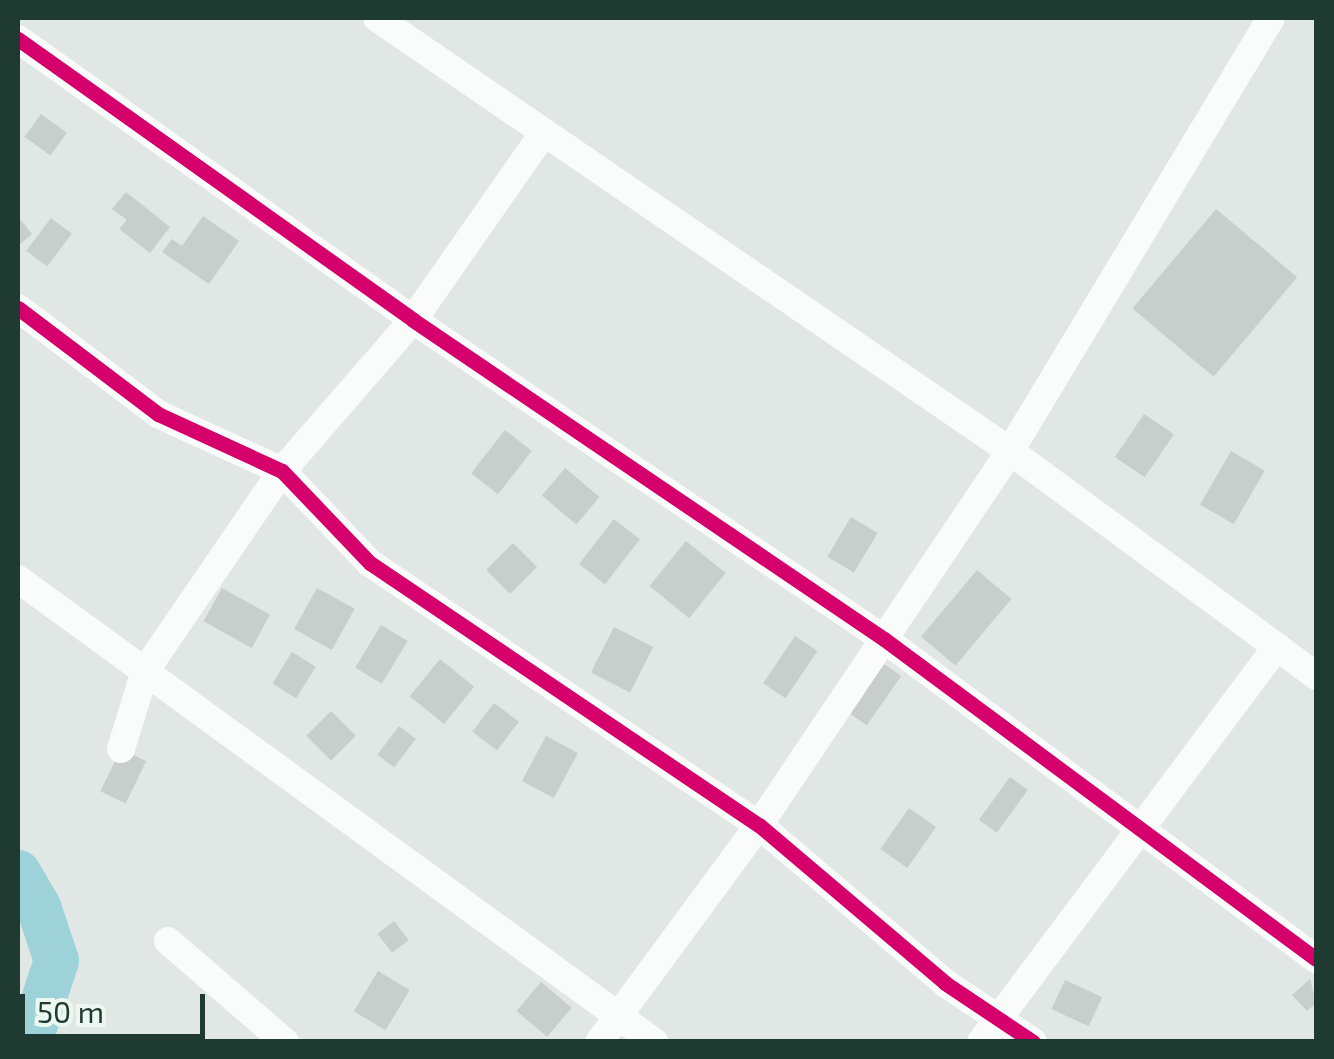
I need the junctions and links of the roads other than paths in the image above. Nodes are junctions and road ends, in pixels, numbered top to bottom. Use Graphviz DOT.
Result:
graph roads {
  1 [pos="377,18"];
  2 [pos="1270,18"];
  3 [pos="18,39"];
  4 [pos="544,132"];
  5 [pos="18,308"];
  6 [pos="413,320"];
  7 [pos="1010,451"];
  8 [pos="282,471"];
  9 [pos="18,579"];
  10 [pos="884,639"];
  11 [pos="1278,647"];
  12 [pos="145,671"];
  13 [pos="1316,676"];
  14 [pos="121,749"];
  15 [pos="759,825"];
  16 [pos="1145,832"];
  17 [pos="168,941"];
  18 [pos="1316,958"];
  19 [pos="619,1016"];
  20 [pos="990,1031"];
  21 [pos="285,1042"];
  22 [pos="599,1042"];
  23 [pos="654,1042"];
  24 [pos="1032,1042"];
  1 -- 4 [label="street"];
  2 -- 7 [label="street"];
  3 -- 6 [label="street"];
  4 -- 6 [label="street"];
  4 -- 7 [label="street"];
  5 -- 8 [label="street"];
  6 -- 8 [label="street"];
  6 -- 10 [label="street"];
  7 -- 10 [label="street"];
  7 -- 11 [label="street"];
  8 -- 12 [label="street"];
  8 -- 15 [label="street"];
  9 -- 12 [label="street"];
  10 -- 15 [label="street"];
  10 -- 16 [label="street"];
  11 -- 13 [label="street"];
  11 -- 16 [label="street"];
  12 -- 14 [label="street"];
  12 -- 19 [label="street"];
  15 -- 19 [label="street"];
  15 -- 20 [label="street"];
  16 -- 18 [label="street"];
  16 -- 20 [label="street"];
  17 -- 21 [label="street"];
  19 -- 22 [label="street"];
  19 -- 23 [label="street"];
  20 -- 24 [label="street"];
}
